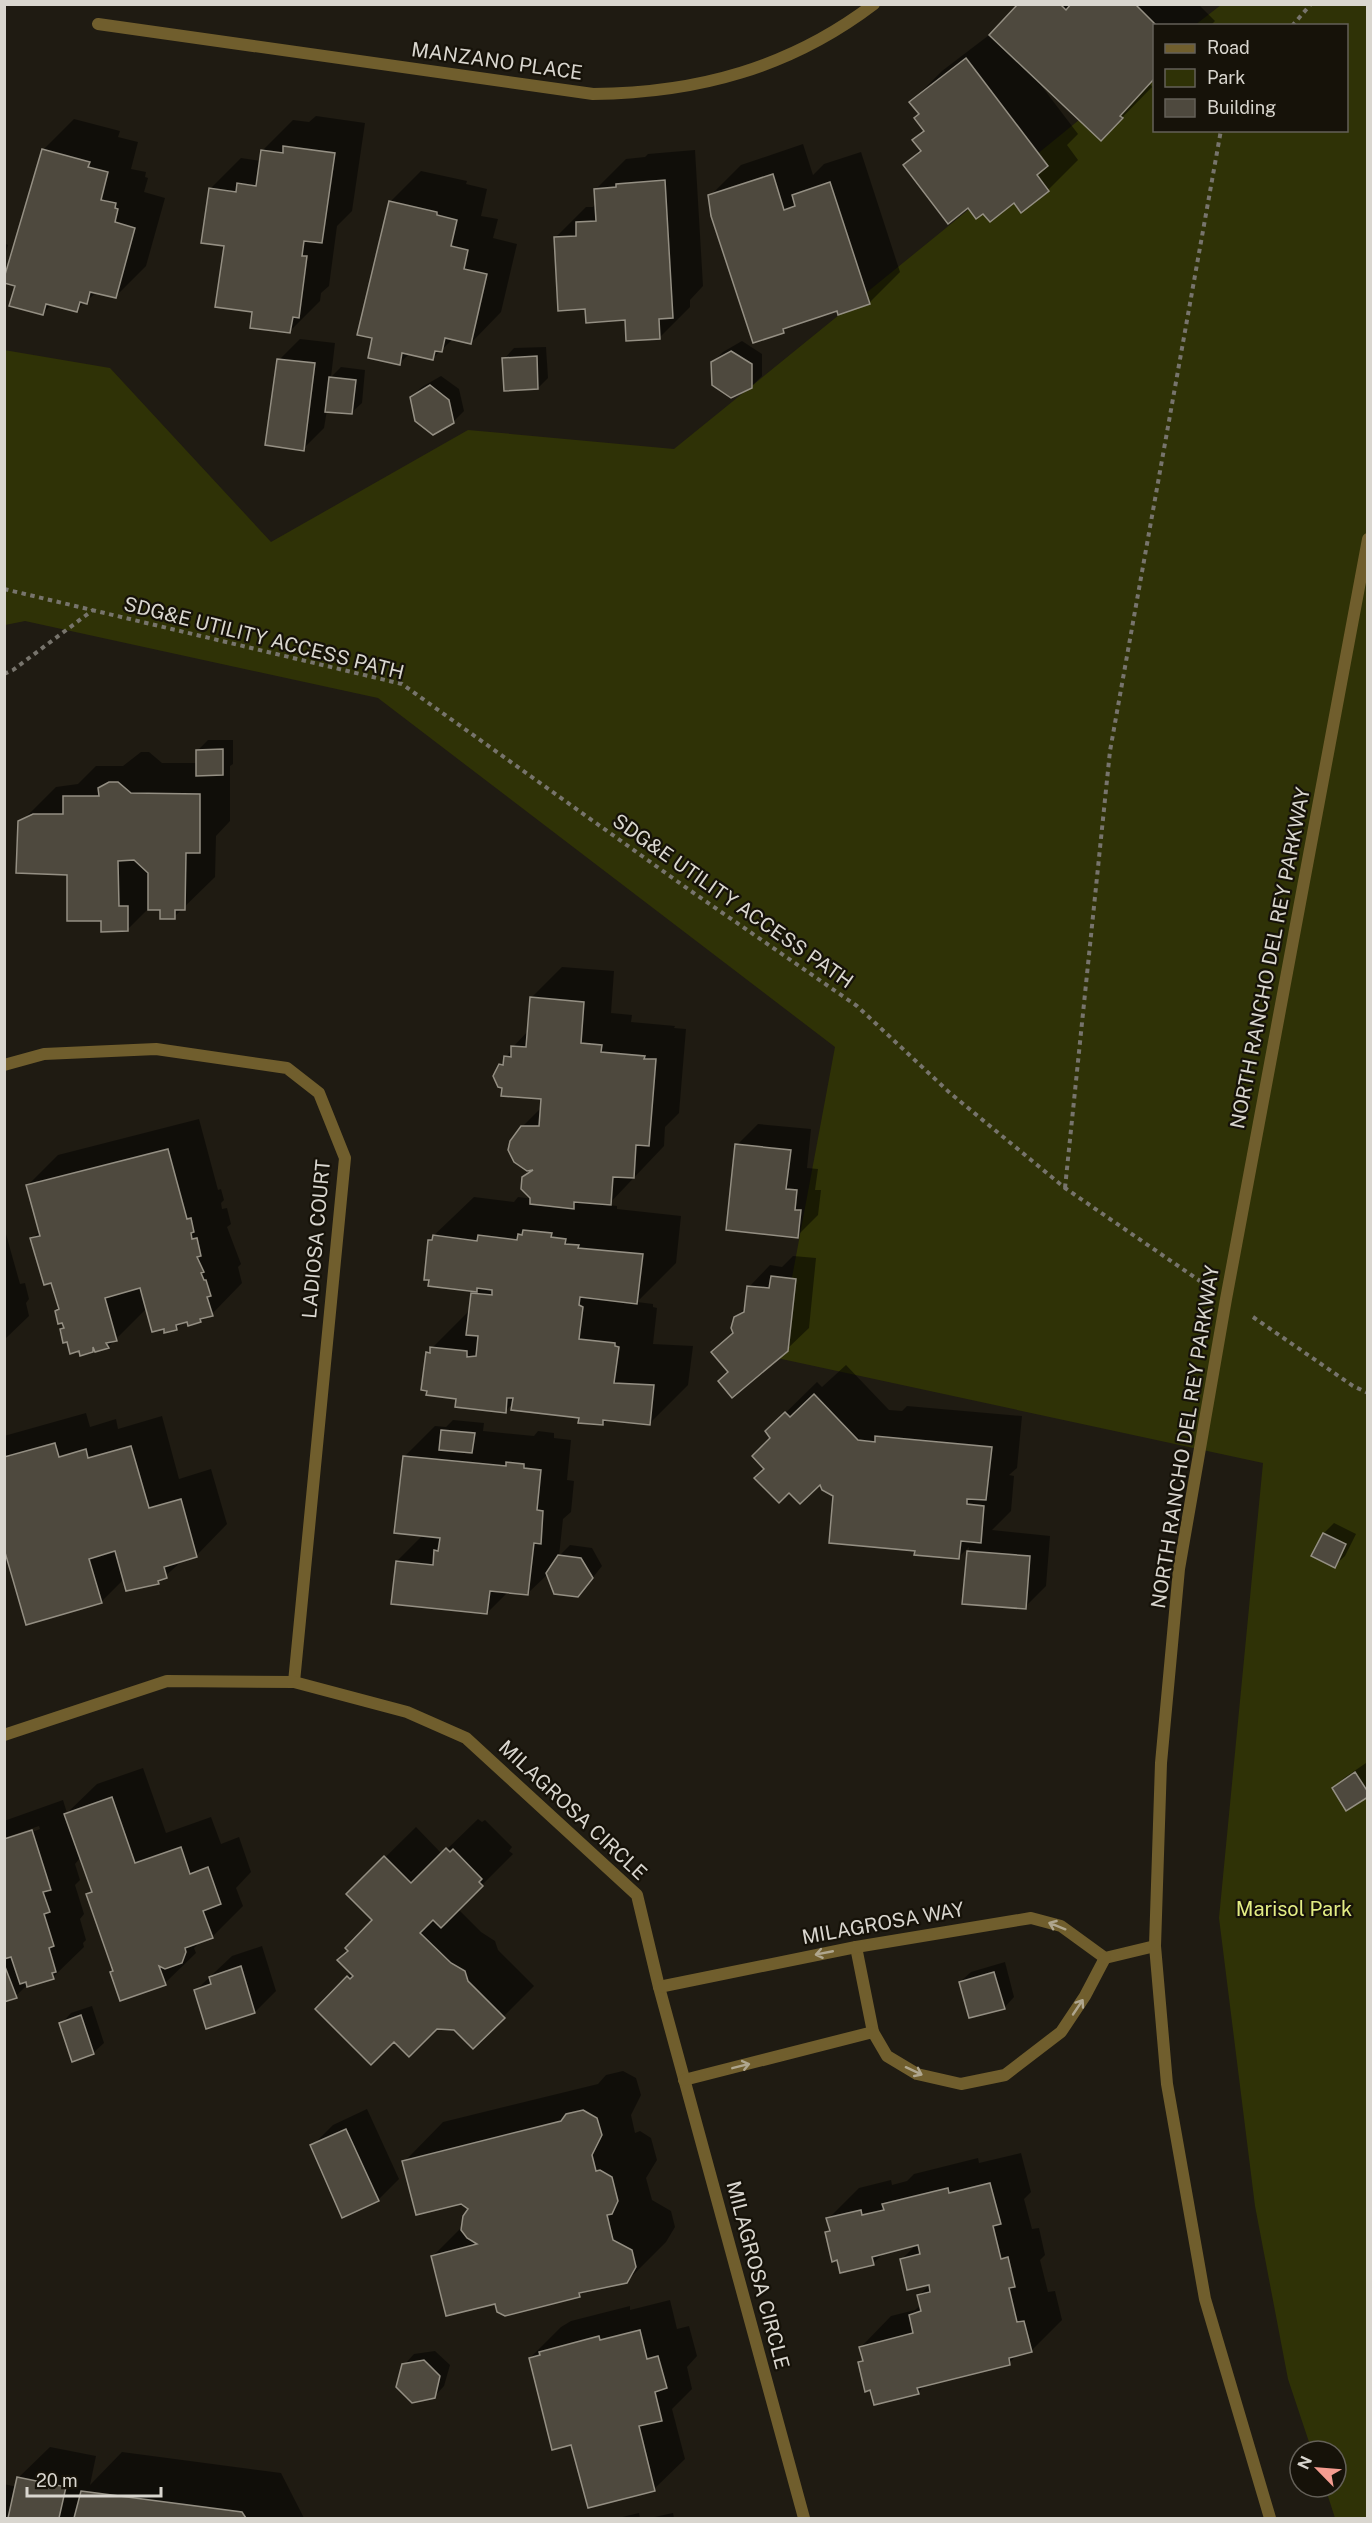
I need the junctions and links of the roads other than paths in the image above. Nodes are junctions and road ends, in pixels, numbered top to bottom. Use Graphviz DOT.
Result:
graph roads {
  1 [pos="874,4"];
  2 [pos="98,24"];
  3 [pos="1368,539"];
  4 [pos="4,1065"];
  5 [pos="294,1682"];
  6 [pos="4,1735"];
  7 [pos="1155,1946"];
  8 [pos="856,1947"];
  9 [pos="1106,1958"];
  10 [pos="659,1987"];
  11 [pos="873,2032"];
  12 [pos="684,2080"];
  13 [pos="804,2518"];
  14 [pos="1270,2518"];
  1 -- 2 [label="street, MANZANO PLACE"];
  3 -- 7 [label="street, NORTH RANCHO DEL REY PARKWAY"];
  4 -- 5 [label="street, LADIOSA COURT"];
  5 -- 6 [label="street, MILAGROSA CIRCLE"];
  5 -- 10 [label="street, MILAGROSA CIRCLE"];
  7 -- 9 [label="street"];
  7 -- 14 [label="street, NORTH RANCHO DEL REY PARKWAY"];
  9 -- 8 [label="street, MILAGROSA WAY, one-way"];
  8 -- 10 [label="street, MILAGROSA WAY, one-way"];
  8 -- 11 [label="street"];
  11 -- 9 [label="street, one-way"];
  10 -- 12 [label="street, MILAGROSA CIRCLE"];
  12 -- 11 [label="street, one-way"];
  12 -- 13 [label="street, MILAGROSA CIRCLE"];
}
